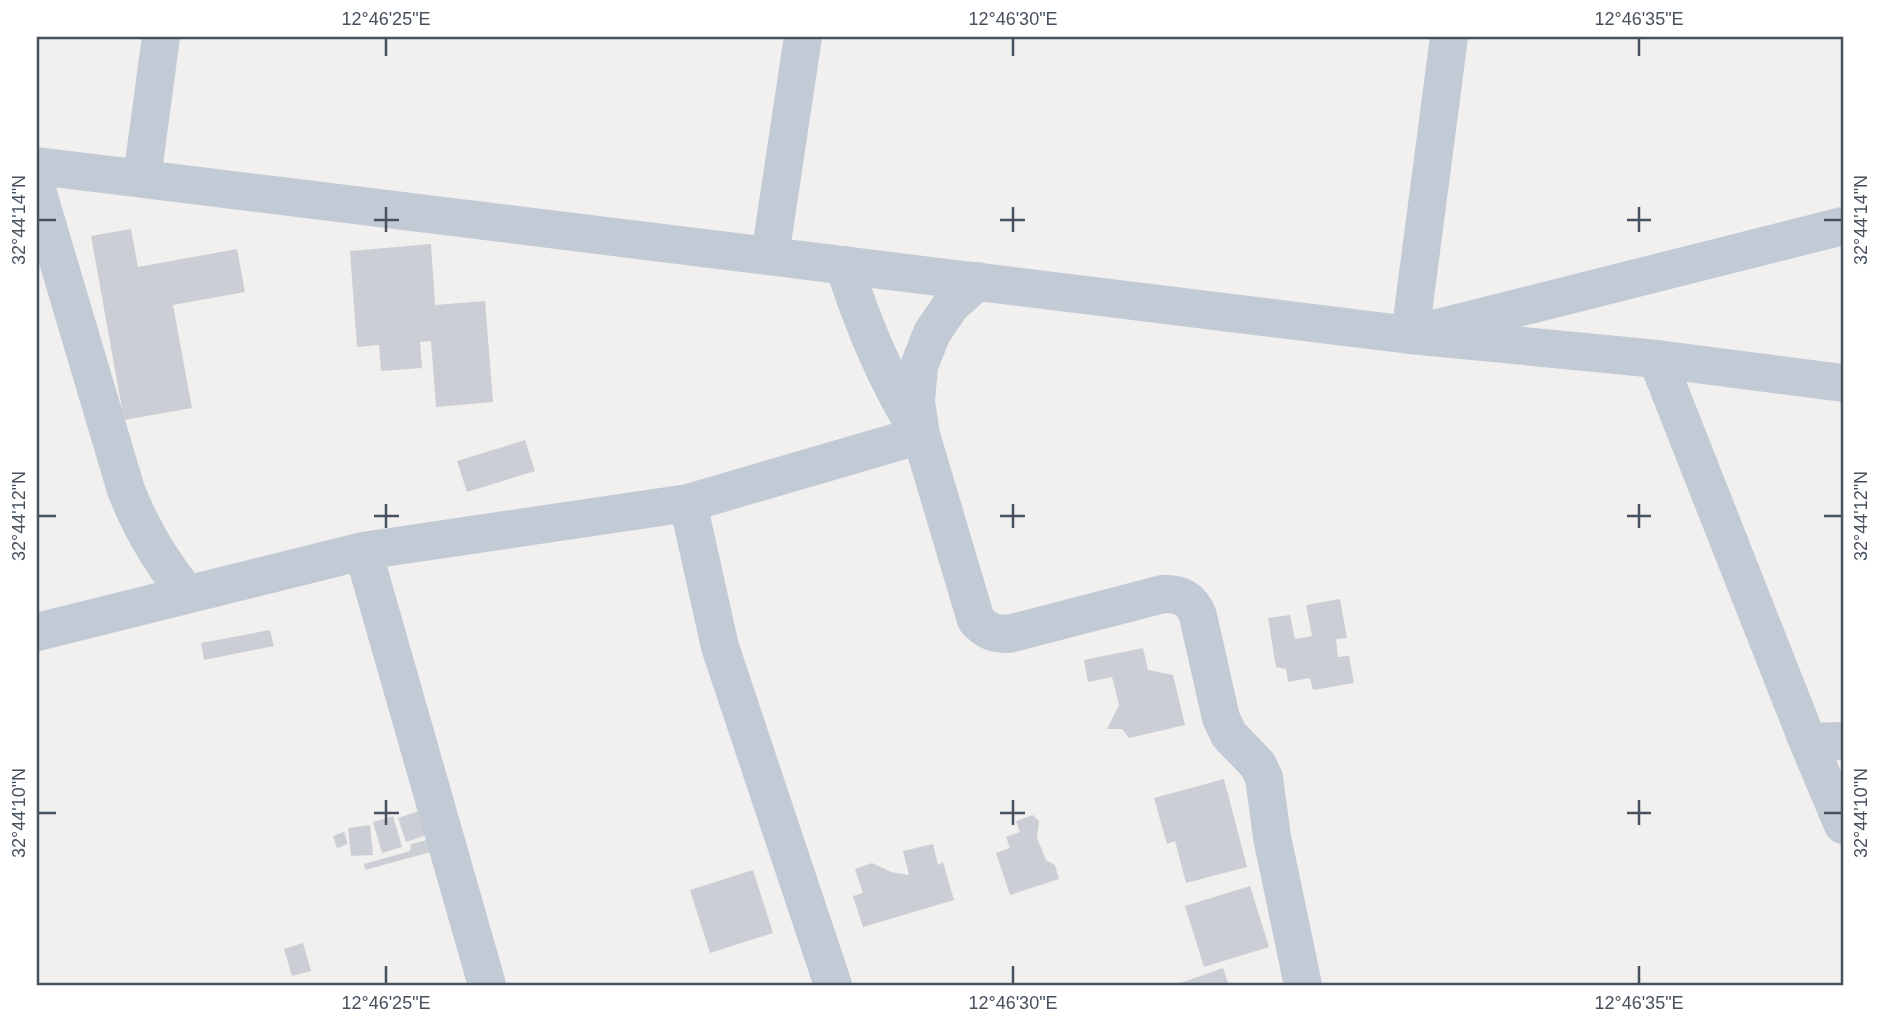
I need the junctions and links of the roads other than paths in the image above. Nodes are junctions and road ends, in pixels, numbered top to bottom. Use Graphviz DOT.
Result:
graph roads {
  1 [pos="161,37"];
  2 [pos="803,37"];
  3 [pos="1450,37"];
  4 [pos="37,166"];
  5 [pos="142,178"];
  6 [pos="37,190"];
  7 [pos="1843,226"];
  8 [pos="770,256"];
  9 [pos="844,265"];
  10 [pos="978,281"];
  11 [pos="1410,335"];
  12 [pos="1657,359"];
  13 [pos="1843,383"];
  14 [pos="921,435"];
  15 [pos="688,503"];
  16 [pos="363,551"];
  17 [pos="187,594"];
  18 [pos="37,632"];
  19 [pos="1826,741"];
  20 [pos="1843,825"];
  21 [pos="487,985"];
  22 [pos="833,985"];
  23 [pos="1303,985"];
  1 -- 5 [label="street"];
  2 -- 8 [label="street"];
  3 -- 11 [label="street"];
  4 -- 5 [label="street"];
  5 -- 8 [label="street"];
  6 -- 17 [label="street"];
  7 -- 11 [label="street"];
  8 -- 9 [label="street"];
  9 -- 10 [label="street"];
  9 -- 14 [label="street"];
  10 -- 11 [label="street"];
  10 -- 14 [label="street"];
  11 -- 12 [label="street"];
  12 -- 13 [label="street"];
  12 -- 19 [label="street"];
  14 -- 15 [label="street"];
  14 -- 23 [label="street"];
  15 -- 16 [label="street"];
  15 -- 22 [label="street"];
  16 -- 17 [label="street"];
  16 -- 21 [label="street"];
  17 -- 18 [label="street"];
  19 -- 20 [label="street"];
}
